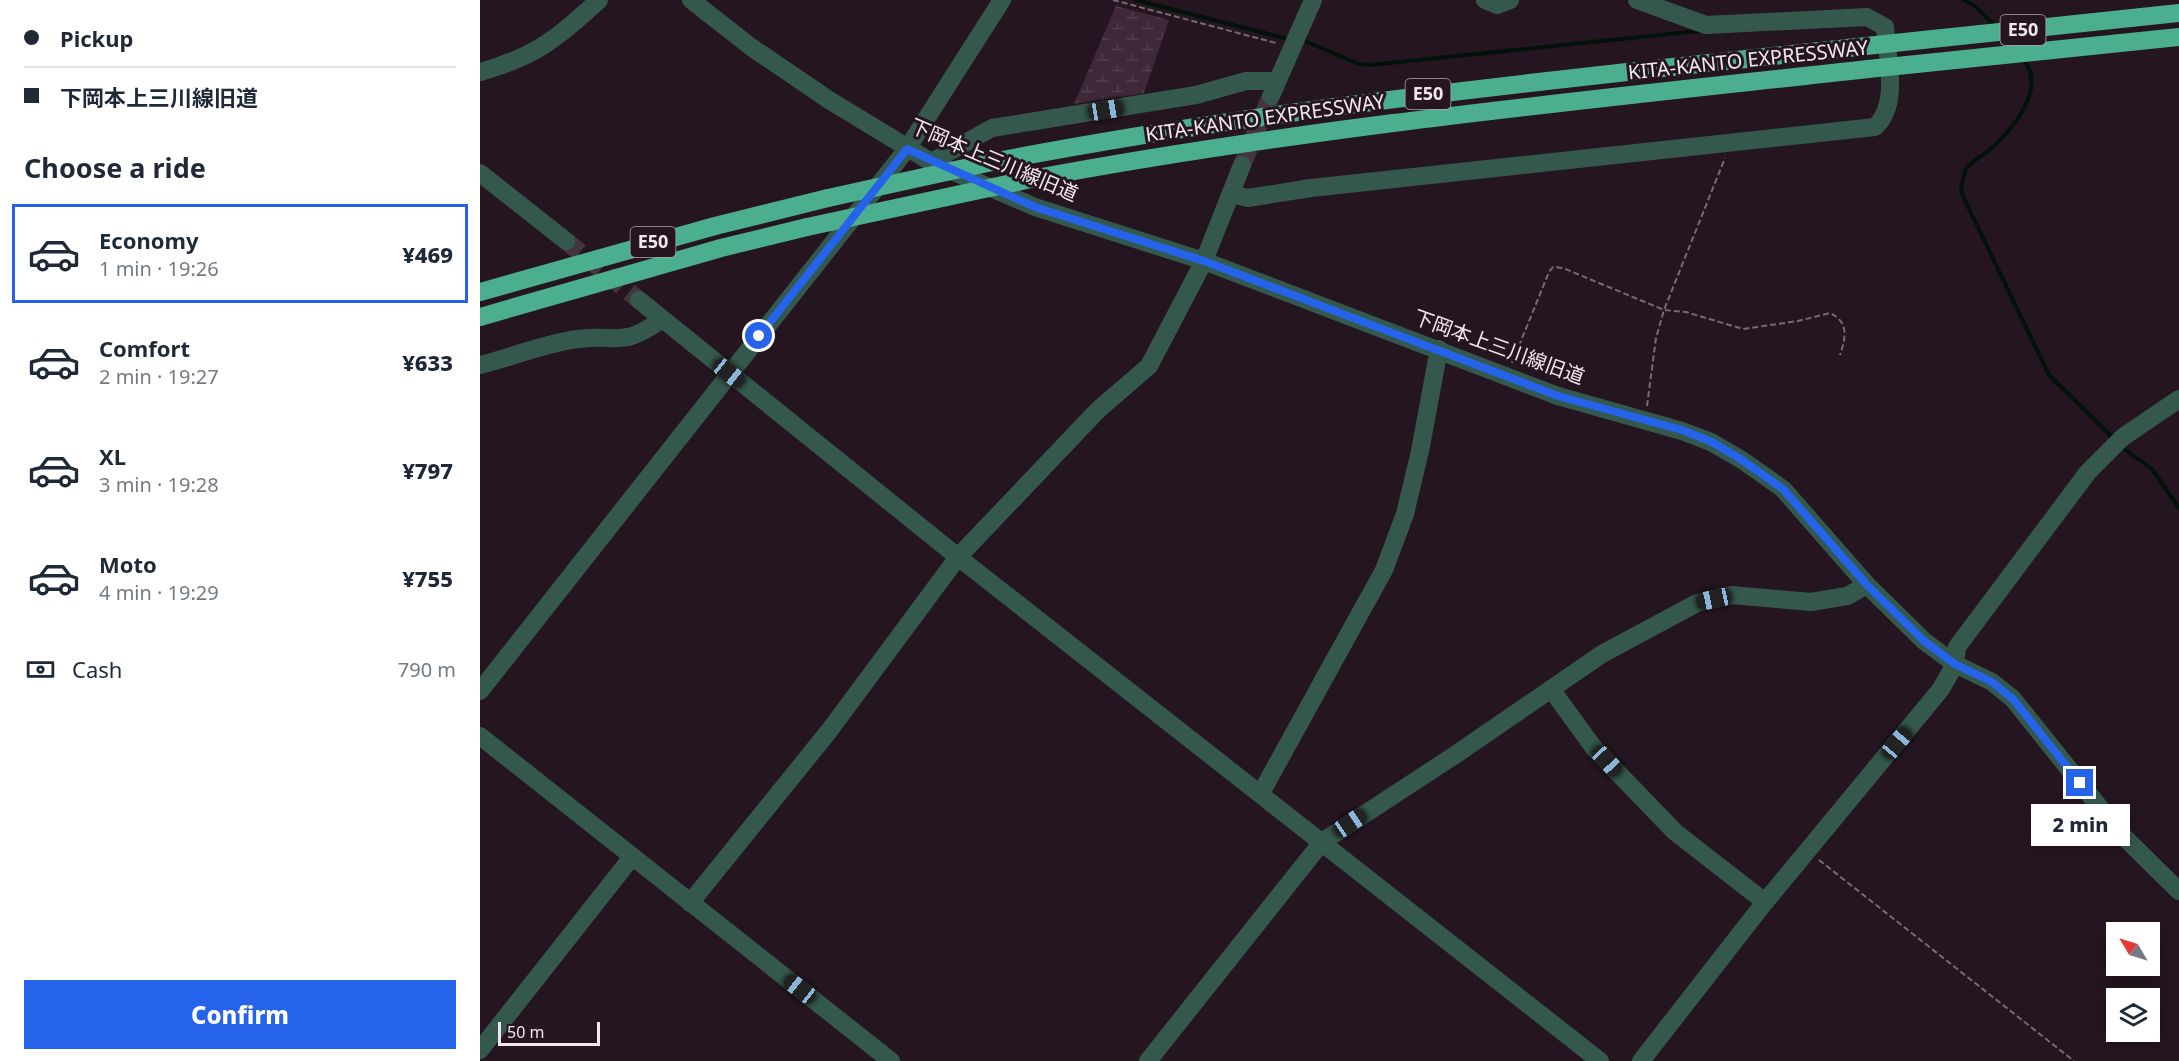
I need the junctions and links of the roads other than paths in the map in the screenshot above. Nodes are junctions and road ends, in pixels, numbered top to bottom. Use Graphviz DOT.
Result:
graph roads {
  1 [pos="599,0"];
  2 [pos="691,0"];
  3 [pos="1002,0"];
  4 [pos="1313,0"];
  5 [pos="1485,0"];
  6 [pos="1510,0"];
  7 [pos="1637,0"];
  8 [pos="2179,14"];
  9 [pos="2179,37"];
  10 [pos="480,72"];
  11 [pos="907,149"];
  12 [pos="931,162"];
  13 [pos="1242,165"];
  14 [pos="480,172"];
  15 [pos="1231,194"];
  16 [pos="566,241"];
  17 [pos="1204,261"];
  18 [pos="480,292"];
  19 [pos="639,300"];
  20 [pos="480,317"];
  21 [pos="661,320"];
  22 [pos="1438,349"];
  23 [pos="480,365"];
  24 [pos="729,373"];
  25 [pos="2179,399"];
  26 [pos="958,557"];
  27 [pos="1867,585"];
  28 [pos="1955,664"];
  29 [pos="1551,689"];
  30 [pos="480,691"];
  31 [pos="480,736"];
  32 [pos="1261,793"];
  33 [pos="1322,842"];
  34 [pos="632,857"];
  35 [pos="2179,891"];
  36 [pos="1765,902"];
  37 [pos="690,903"];
  38 [pos="480,1050"];
  39 [pos="891,1061"];
  40 [pos="1148,1061"];
  41 [pos="1600,1061"];
  42 [pos="1641,1061"];
  1 -- 10 [label="street"];
  2 -- 11 [label="street, 下岡本上三川線旧道"];
  3 -- 11 [label="street"];
  4 -- 12 [label="street"];
  5 -- 6 [label="street"];
  7 -- 15 [label="street"];
  8 -- 18 [label="highway, KITA-KANTO EXPRESSWAY / E50, bridge"];
  9 -- 20 [label="highway, KITA-KANTO EXPRESSWAY / E50, bridge"];
  11 -- 12 [label="street, 下岡本上三川線旧道"];
  11 -- 24 [label="street"];
  12 -- 17 [label="street, 下岡本上三川線旧道"];
  13 -- 15 [label="street"];
  14 -- 16 [label="street"];
  15 -- 17 [label="street"];
  17 -- 22 [label="street, 下岡本上三川線旧道"];
  17 -- 26 [label="street"];
  19 -- 21 [label="street"];
  21 -- 23 [label="street"];
  21 -- 24 [label="street"];
  22 -- 27 [label="street, 下岡本上三川線旧道"];
  22 -- 32 [label="street"];
  24 -- 26 [label="street"];
  24 -- 30 [label="street"];
  25 -- 28 [label="street"];
  26 -- 32 [label="street"];
  26 -- 37 [label="street"];
  27 -- 28 [label="street, 下岡本上三川線旧道"];
  27 -- 29 [label="street"];
  28 -- 35 [label="street, 下岡本上三川線旧道"];
  28 -- 36 [label="street"];
  29 -- 33 [label="street"];
  29 -- 36 [label="street"];
  31 -- 34 [label="street"];
  32 -- 33 [label="street"];
  33 -- 40 [label="street"];
  33 -- 41 [label="street"];
  34 -- 37 [label="street"];
  34 -- 38 [label="street"];
  36 -- 42 [label="street"];
  37 -- 39 [label="street"];
}
